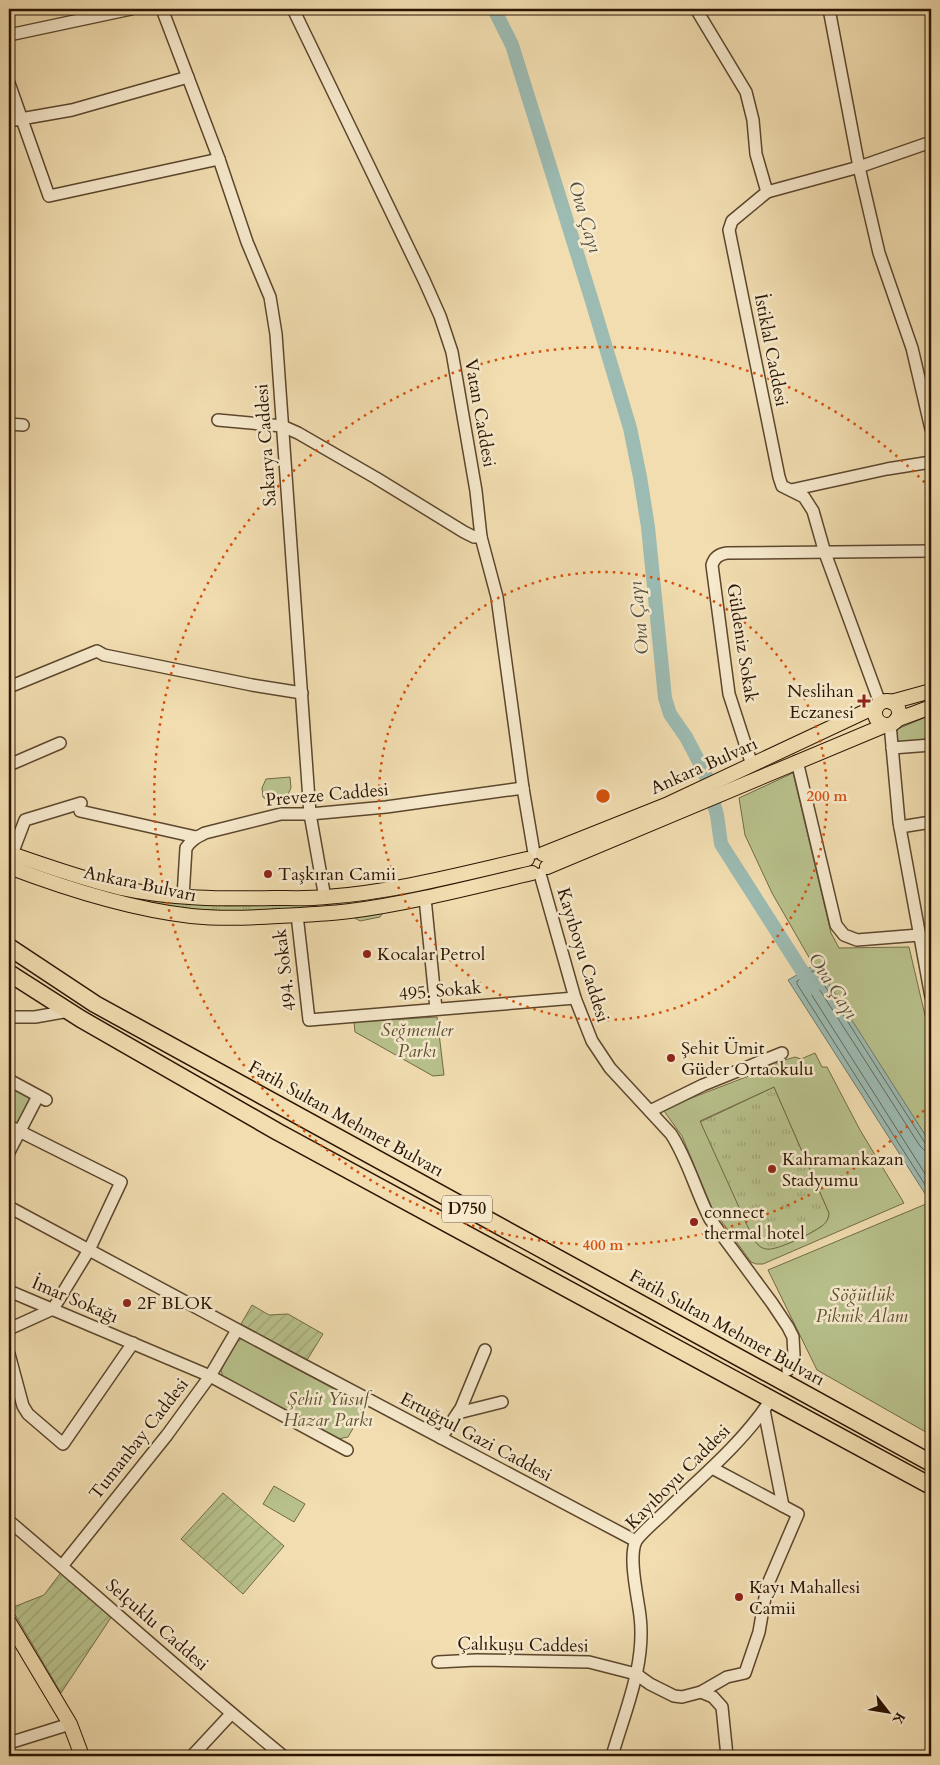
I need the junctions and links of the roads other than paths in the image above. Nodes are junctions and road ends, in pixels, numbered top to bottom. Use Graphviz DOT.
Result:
graph roads {
  1 [pos="131,9"];
  2 [pos="162,9"];
  3 [pos="293,9"];
  4 [pos="696,9"];
  5 [pos="829,9"];
  6 [pos="9,35"];
  7 [pos="188,77"];
  8 [pos="9,83"];
  9 [pos="22,119"];
  10 [pos="9,121"];
  11 [pos="931,142"];
  12 [pos="218,159"];
  13 [pos="859,167"];
  14 [pos="766,192"];
  15 [pos="218,420"];
  16 [pos="9,424"];
  17 [pos="23,425"];
  18 [pos="282,426"];
  19 [pos="931,429"];
  20 [pos="931,462"];
  21 [pos="791,490"];
  22 [pos="482,537"];
  23 [pos="931,551"];
  24 [pos="825,553"];
  25 [pos="9,687"];
  26 [pos="931,691"];
  27 [pos="302,693"];
  28 [pos="883,704"];
  29 [pos="931,707"];
  30 [pos="891,723"];
  31 [pos="60,743"];
  32 [pos="931,745"];
  33 [pos="892,748"];
  34 [pos="797,761"];
  35 [pos="9,765"];
  36 [pos="752,765"];
  37 [pos="523,788"];
  38 [pos="668,811"];
  39 [pos="310,814"];
  40 [pos="931,822"];
  41 [pos="900,827"];
  42 [pos="196,838"];
  43 [pos="535,855"];
  44 [pos="10,858"];
  45 [pos="540,871"];
  46 [pos="424,882"];
  47 [pos="183,897"];
  48 [pos="325,898"];
  49 [pos="425,898"];
  50 [pos="326,914"];
  51 [pos="296,916"];
  52 [pos="919,935"];
  53 [pos="9,947"];
  54 [pos="9,973"];
  55 [pos="931,997"];
  56 [pos="575,998"];
  57 [pos="436,1009"];
  58 [pos="69,1011"];
  59 [pos="9,1017"];
  60 [pos="309,1020"];
  61 [pos="782,1053"];
  62 [pos="9,1080"];
  63 [pos="650,1111"];
  64 [pos="14,1129"];
  65 [pos="9,1152"];
  66 [pos="9,1207"];
  67 [pos="89,1250"];
  68 [pos="9,1291"];
  69 [pos="53,1309"];
  70 [pos="9,1329"];
  71 [pos="238,1330"];
  72 [pos="133,1343"];
  73 [pos="485,1350"];
  74 [pos="9,1354"];
  75 [pos="788,1370"];
  76 [pos="210,1376"];
  77 [pos="502,1402"];
  78 [pos="458,1413"];
  79 [pos="441,1438"];
  80 [pos="347,1450"];
  81 [pos="931,1463"];
  82 [pos="712,1468"];
  83 [pos="931,1486"];
  84 [pos="784,1506"];
  85 [pos="9,1521"];
  86 [pos="636,1541"];
  87 [pos="62,1566"];
  88 [pos="9,1622"];
  89 [pos="438,1662"];
  90 [pos="636,1674"];
  91 [pos="701,1692"];
  92 [pos="231,1714"];
  93 [pos="70,1724"];
  94 [pos="9,1743"];
  95 [pos="82,1756"];
  96 [pos="192,1756"];
  97 [pos="282,1756"];
  98 [pos="612,1756"];
  99 [pos="727,1756"];
  1 -- 6 [label="street"];
  2 -- 7 [label="street, Sakarya Caddesi"];
  3 -- 22 [label="street, Vatan Caddesi"];
  4 -- 14 [label="street"];
  5 -- 13 [label="street"];
  7 -- 9 [label="street"];
  7 -- 12 [label="street, Sakarya Caddesi"];
  8 -- 9 [label="street"];
  9 -- 10 [label="street"];
  9 -- 12 [label="street"];
  11 -- 13 [label="street"];
  12 -- 18 [label="street, Sakarya Caddesi"];
  13 -- 14 [label="street"];
  13 -- 19 [label="street"];
  14 -- 21 [label="street, İstiklal Caddesi"];
  15 -- 18 [label="street"];
  16 -- 17 [label="street"];
  18 -- 22 [label="street"];
  18 -- 27 [label="street, Sakarya Caddesi"];
  20 -- 21 [label="street"];
  21 -- 24 [label="street, İstiklal Caddesi"];
  22 -- 37 [label="street, Vatan Caddesi"];
  23 -- 24 [label="street"];
  24 -- 28 [label="street, İstiklal Caddesi"];
  24 -- 36 [label="street, Güldeniz Sokak"];
  25 -- 27 [label="street"];
  26 -- 28 [label="main road, Ankara Bulvarı"];
  27 -- 39 [label="street, Sakarya Caddesi"];
  28 -- 30 [label="main road"];
  28 -- 30 [label="main road"];
  28 -- 36 [label="main road, Ankara Bulvarı"];
  29 -- 30 [label="main road, Ankara Bulvarı"];
  30 -- 33 [label="street"];
  30 -- 34 [label="main road, Ankara Bulvarı"];
  31 -- 35 [label="street"];
  32 -- 33 [label="street"];
  33 -- 41 [label="street"];
  34 -- 38 [label="main road, Ankara Bulvarı"];
  34 -- 52 [label="street"];
  36 -- 38 [label="main road, Ankara Bulvarı"];
  37 -- 39 [label="street, Preveze Caddesi"];
  37 -- 43 [label="street, Vatan Caddesi"];
  38 -- 43 [label="main road, Ankara Bulvarı"];
  38 -- 45 [label="main road, Ankara Bulvarı"];
  39 -- 42 [label="street, Preveze Caddesi"];
  39 -- 48 [label="street, Sakarya Caddesi"];
  40 -- 41 [label="street"];
  41 -- 52 [label="street"];
  42 -- 44 [label="street"];
  42 -- 47 [label="street"];
  43 -- 45 [label="main road"];
  43 -- 45 [label="main road"];
  43 -- 46 [label="main road, Ankara Bulvarı"];
  44 -- 47 [label="main road, Ankara Bulvarı"];
  44 -- 51 [label="main road, Ankara Bulvarı"];
  45 -- 49 [label="main road, Ankara Bulvarı"];
  45 -- 56 [label="street, Kayıboyu Caddesi"];
  46 -- 48 [label="main road, Ankara Bulvarı"];
  46 -- 49 [label="main road"];
  47 -- 48 [label="main road, Ankara Bulvarı"];
  48 -- 50 [label="main road"];
  49 -- 50 [label="main road, Ankara Bulvarı"];
  49 -- 57 [label="street"];
  50 -- 51 [label="main road, Ankara Bulvarı"];
  51 -- 60 [label="street, 494. Sokak"];
  52 -- 55 [label="street"];
  53 -- 81 [label="highway, Fatih Sultan Mehmet Bulvarı / D750"];
  54 -- 58 [label="highway, D750"];
  56 -- 57 [label="street, 495. Sokak"];
  56 -- 63 [label="street, Kayıboyu Caddesi"];
  57 -- 60 [label="street, 495. Sokak"];
  58 -- 59 [label="street"];
  58 -- 83 [label="highway, D750"];
  61 -- 63 [label="street"];
  62 -- 64 [label="street"];
  63 -- 75 [label="street, Kayıboyu Caddesi"];
  64 -- 65 [label="street"];
  64 -- 67 [label="street"];
  66 -- 67 [label="street, Ertuğrul Gazi Caddesi"];
  67 -- 69 [label="street"];
  67 -- 71 [label="street, Ertuğrul Gazi Caddesi"];
  68 -- 69 [label="street, İmar Sokağı"];
  69 -- 70 [label="street"];
  69 -- 72 [label="street, İmar Sokağı"];
  71 -- 76 [label="street, Tumanbay Caddesi"];
  71 -- 79 [label="street, Ertuğrul Gazi Caddesi"];
  72 -- 74 [label="street"];
  72 -- 76 [label="street, İmar Sokağı"];
  73 -- 78 [label="street"];
  76 -- 80 [label="street, İmar Sokağı"];
  76 -- 87 [label="street, Tumanbay Caddesi"];
  77 -- 78 [label="street"];
  78 -- 79 [label="street"];
  79 -- 86 [label="street, Ertuğrul Gazi Caddesi"];
  82 -- 84 [label="street"];
  82 -- 84 [label="street, Kayıboyu Caddesi"];
  82 -- 86 [label="street, Kayıboyu Caddesi"];
  84 -- 91 [label="street"];
  85 -- 87 [label="street, Selçuklu Caddesi"];
  86 -- 90 [label="street, Kayıboyu Caddesi"];
  87 -- 92 [label="street, Selçuklu Caddesi"];
  88 -- 93 [label="main road"];
  89 -- 90 [label="street, Çalıkuşu Caddesi"];
  90 -- 91 [label="street, Çalıkuşu Caddesi"];
  90 -- 98 [label="street, Kayıboyu Caddesi"];
  91 -- 99 [label="street"];
  92 -- 96 [label="street"];
  92 -- 97 [label="street, Selçuklu Caddesi"];
  93 -- 94 [label="street"];
  93 -- 95 [label="main road"];
}
